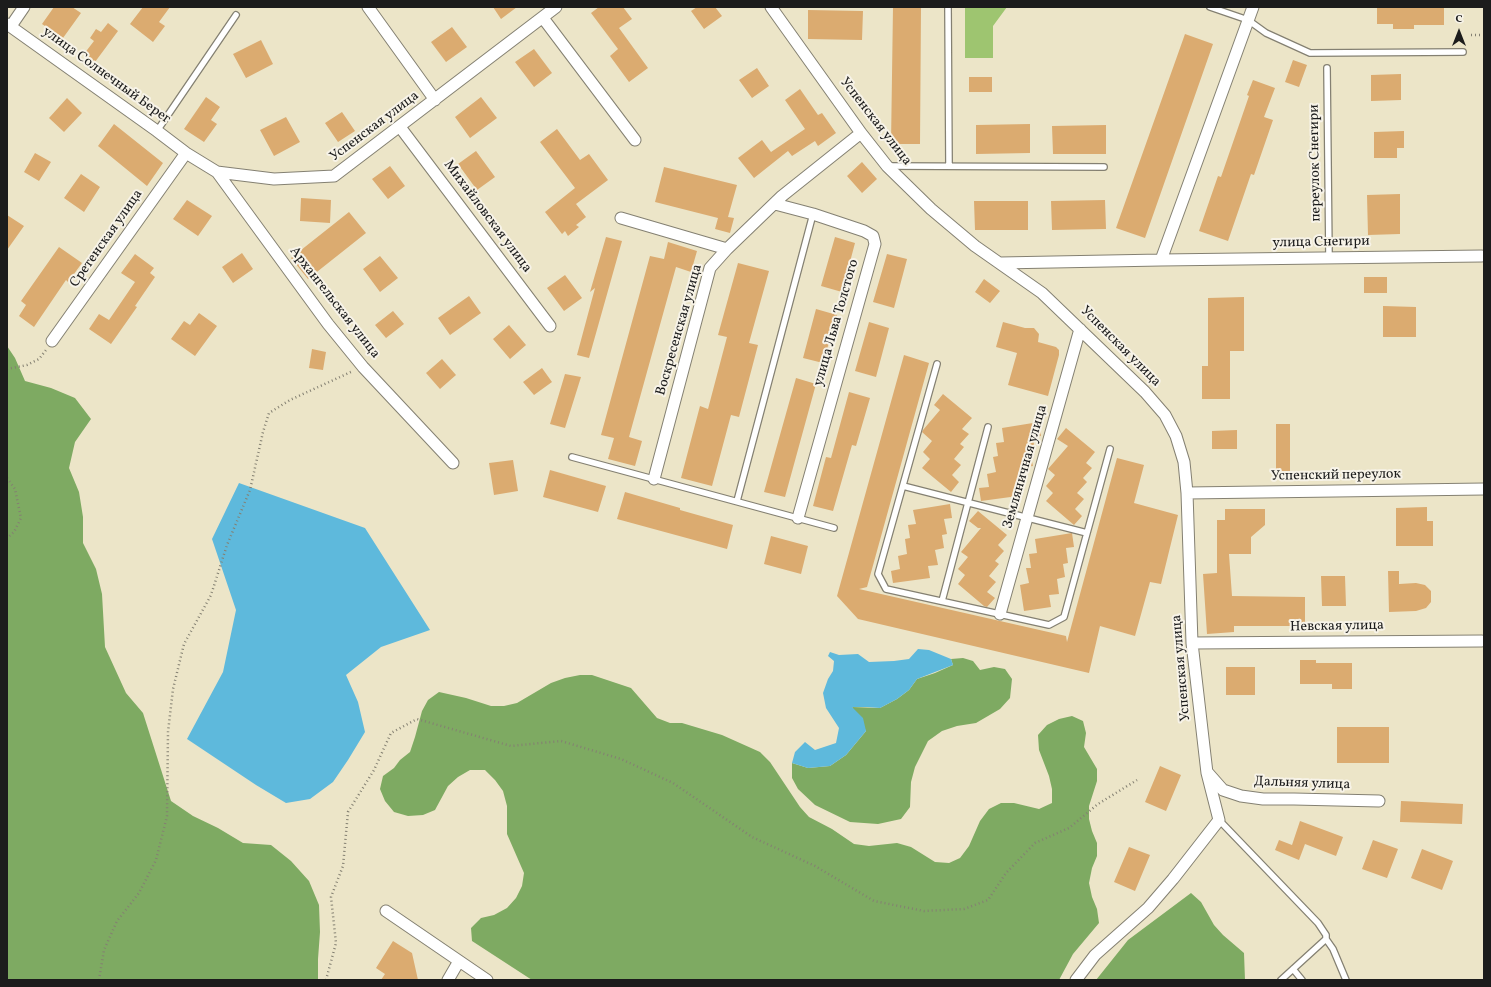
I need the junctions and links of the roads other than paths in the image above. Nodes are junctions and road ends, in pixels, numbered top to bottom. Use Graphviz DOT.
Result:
graph roads {
  1 [pos="24,7"];
  2 [pos="368,7"];
  3 [pos="556,7"];
  4 [pos="770,7"];
  5 [pos="948,7"];
  6 [pos="1210,7"];
  7 [pos="1253,7"];
  8 [pos="236,15"];
  9 [pos="543,18"];
  10 [pos="1248,20"];
  11 [pos="8,24"];
  12 [pos="1463,52"];
  13 [pos="1328,68"];
  14 [pos="435,100"];
  15 [pos="400,127"];
  16 [pos="157,131"];
  17 [pos="860,133"];
  18 [pos="635,140"];
  19 [pos="186,153"];
  20 [pos="887,166"];
  21 [pos="949,166"];
  22 [pos="1104,167"];
  23 [pos="217,172"];
  24 [pos="775,204"];
  25 [pos="813,214"];
  26 [pos="621,218"];
  27 [pos="727,249"];
  28 [pos="1482,256"];
  29 [pos="1329,258"];
  30 [pos="1161,260"];
  31 [pos="1000,263"];
  32 [pos="550,326"];
  33 [pos="1080,329"];
  34 [pos="52,342"];
  35 [pos="937,364"];
  36 [pos="988,427"];
  37 [pos="1110,449"];
  38 [pos="572,457"];
  39 [pos="453,463"];
  40 [pos="654,479"];
  41 [pos="903,486"];
  42 [pos="1484,489"];
  43 [pos="1188,493"];
  44 [pos="737,502"];
  45 [pos="968,502"];
  46 [pos="798,518"];
  47 [pos="1027,518"];
  48 [pos="834,528"];
  49 [pos="1087,533"];
  50 [pos="942,601"];
  51 [pos="1000,614"];
  52 [pos="1482,641"];
  53 [pos="1192,643"];
  54 [pos="1207,773"];
  55 [pos="1379,801"];
  56 [pos="1219,820"];
  57 [pos="386,911"];
  58 [pos="1326,939"];
  59 [pos="459,961"];
  60 [pos="1293,969"];
  61 [pos="448,980"];
  62 [pos="487,980"];
  63 [pos="1076,980"];
  64 [pos="1281,980"];
  65 [pos="1302,980"];
  66 [pos="1346,980"];
  1 -- 11 [label="street"];
  2 -- 14 [label="street"];
  3 -- 9 [label="street, Успенская улица"];
  4 -- 17 [label="street, Успенская улица"];
  5 -- 21 [label="lane"];
  6 -- 10 [label="lane"];
  7 -- 10 [label="street"];
  8 -- 16 [label="lane"];
  9 -- 14 [label="street, Успенская улица"];
  9 -- 18 [label="street"];
  10 -- 12 [label="lane"];
  10 -- 30 [label="street"];
  11 -- 16 [label="street, улица Солнечный Берег"];
  13 -- 29 [label="lane, переулок Снегири"];
  14 -- 15 [label="street, Успенская улица"];
  15 -- 23 [label="street, Успенская улица"];
  15 -- 32 [label="street, Михайловская улица"];
  16 -- 19 [label="street, улица Солнечный Берег"];
  17 -- 20 [label="street, Успенская улица"];
  17 -- 24 [label="street, Воскресенская улица"];
  19 -- 23 [label="street, Успенская улица"];
  19 -- 34 [label="street, Сретенская улица"];
  20 -- 21 [label="lane"];
  20 -- 31 [label="street, Успенская улица"];
  21 -- 22 [label="lane"];
  23 -- 39 [label="street, Архангельская улица"];
  24 -- 25 [label="street, улица Льва Толстого"];
  24 -- 27 [label="street, Воскресенская улица"];
  25 -- 44 [label="lane"];
  25 -- 46 [label="street, улица Льва Толстого"];
  26 -- 27 [label="street"];
  27 -- 40 [label="street, Воскресенская улица"];
  28 -- 29 [label="street, улица Снегири"];
  29 -- 30 [label="street, улица Снегири"];
  30 -- 31 [label="street, улица Снегири"];
  31 -- 33 [label="street, Успенская улица"];
  33 -- 43 [label="street, Успенская улица"];
  33 -- 47 [label="street, Земляничная улица"];
  35 -- 41 [label="lane"];
  36 -- 45 [label="lane"];
  37 -- 49 [label="lane"];
  38 -- 40 [label="lane"];
  40 -- 44 [label="lane"];
  41 -- 45 [label="lane"];
  41 -- 50 [label="lane"];
  42 -- 43 [label="street, Успенский переулок"];
  43 -- 53 [label="street, Успенская улица"];
  44 -- 46 [label="lane"];
  45 -- 47 [label="lane"];
  45 -- 50 [label="lane"];
  46 -- 48 [label="lane"];
  47 -- 49 [label="lane"];
  47 -- 51 [label="street, Земляничная улица"];
  49 -- 51 [label="lane"];
  50 -- 51 [label="lane"];
  52 -- 53 [label="street, Невская улица"];
  53 -- 54 [label="street, Успенская улица"];
  54 -- 55 [label="street, Дальняя улица"];
  54 -- 56 [label="street, Успенская улица"];
  56 -- 58 [label="lane"];
  56 -- 63 [label="street"];
  57 -- 59 [label="street"];
  58 -- 60 [label="lane"];
  58 -- 66 [label="lane"];
  59 -- 61 [label="street"];
  59 -- 62 [label="street"];
  60 -- 64 [label="lane"];
  60 -- 65 [label="lane"];
}
